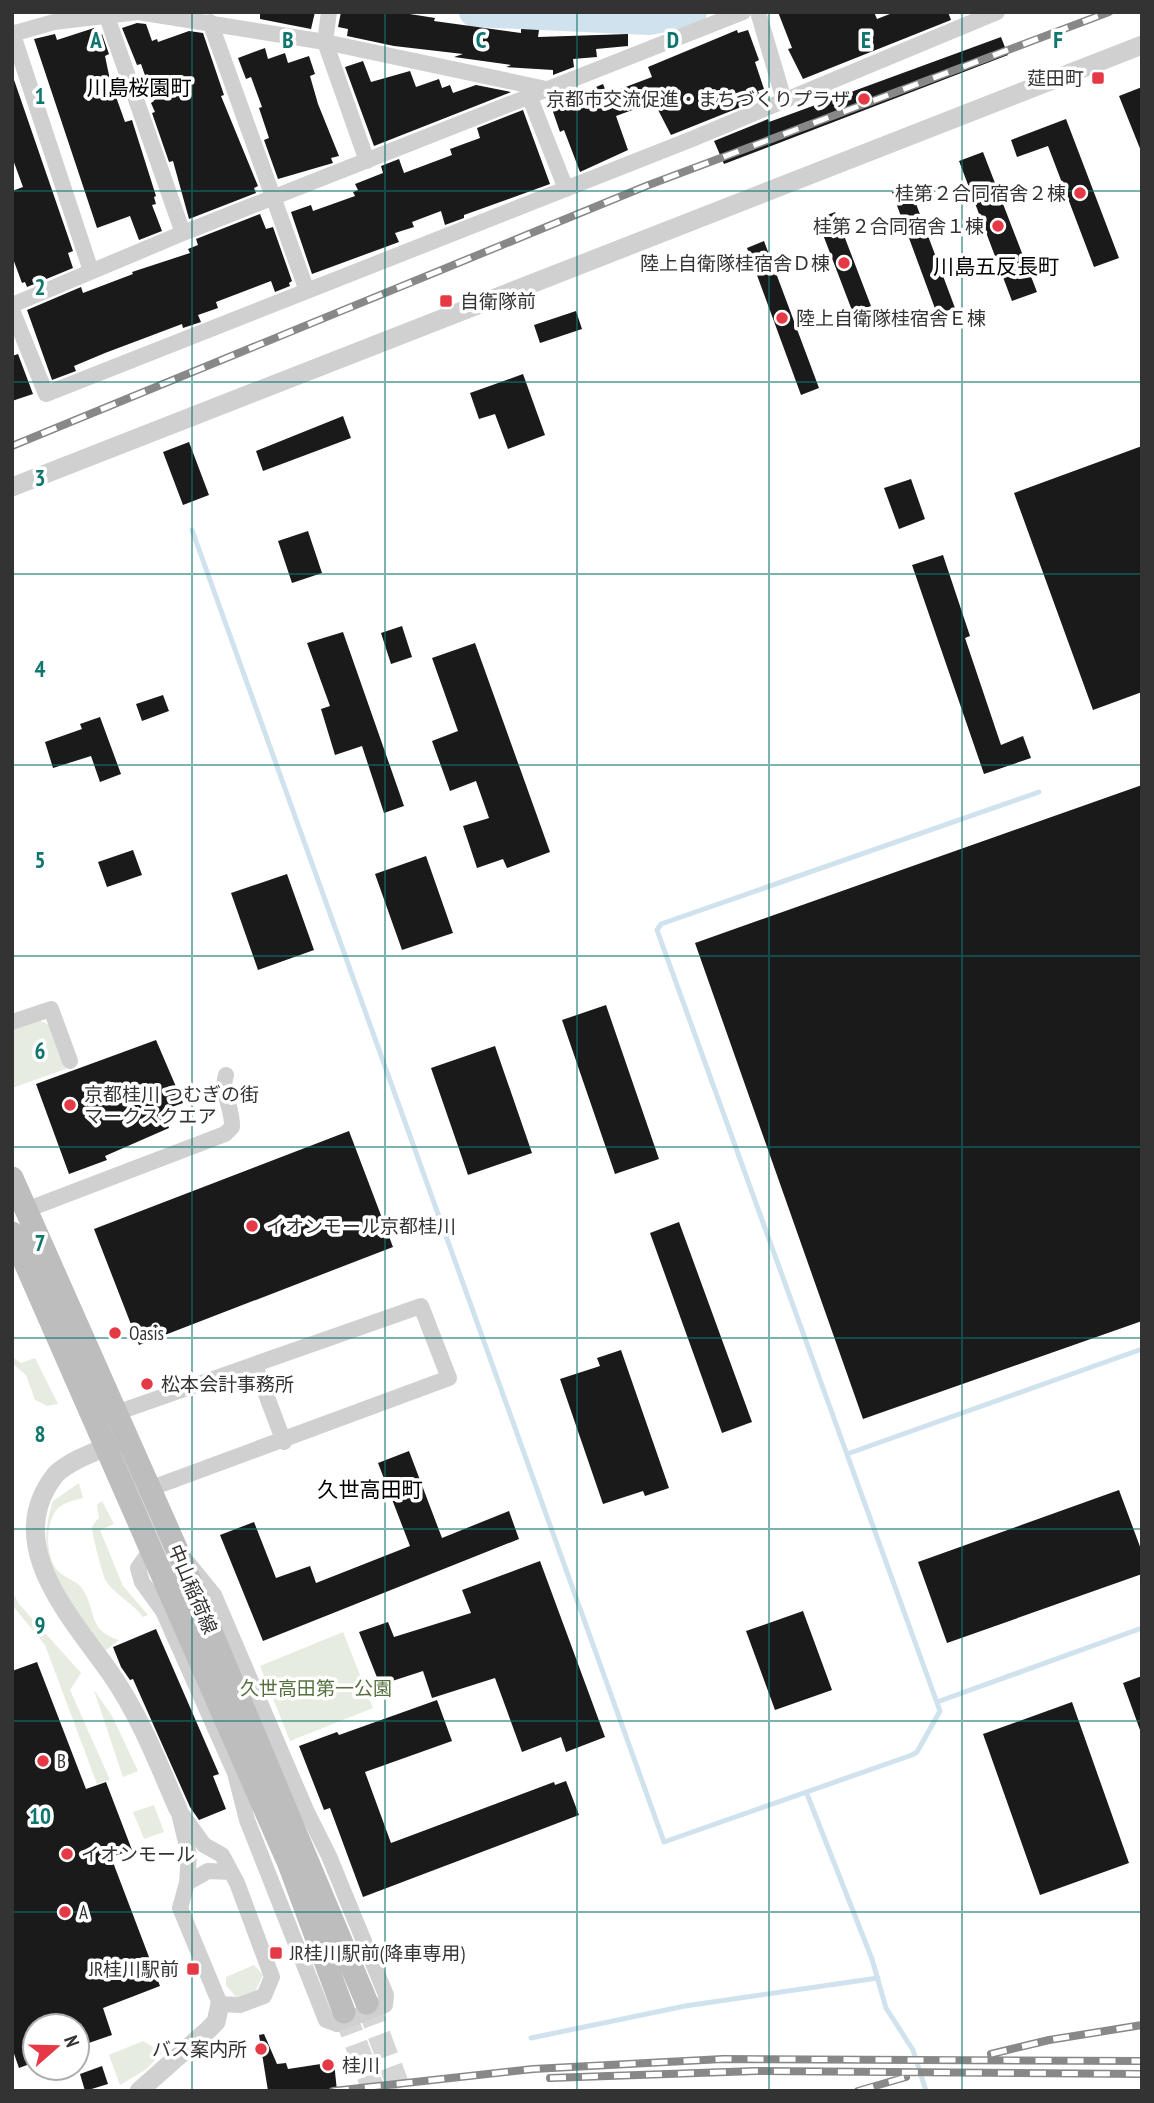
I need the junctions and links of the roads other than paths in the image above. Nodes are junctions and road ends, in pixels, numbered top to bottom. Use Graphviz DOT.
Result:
graph roads {
  1 [pos="329,12"];
  2 [pos="743,12"];
  3 [pos="758,12"];
  4 [pos="997,12"];
  5 [pos="106,14"];
  6 [pos="210,22"];
  7 [pos="12,33"];
  8 [pos="325,42"];
  9 [pos="1142,45"];
  10 [pos="551,90"];
  11 [pos="530,99"];
  12 [pos="784,100"];
  13 [pos="366,161"];
  14 [pos="566,189"];
  15 [pos="274,198"];
  16 [pos="183,233"];
  17 [pos="91,271"];
  18 [pos="307,291"];
  19 [pos="12,308"];
  20 [pos="12,487"];
  21 [pos="12,1022"];
  22 [pos="70,1061"];
  23 [pos="226,1075"];
  24 [pos="12,1178"];
  25 [pos="19,1213"];
  26 [pos="12,1233"];
  27 [pos="255,1365"];
  28 [pos="116,1413"];
  29 [pos="127,1438"];
  30 [pos="284,1442"];
  31 [pos="106,1448"];
  32 [pos="149,1489"];
  33 [pos="152,1548"];
  34 [pos="176,1548"];
  35 [pos="178,1809"];
  36 [pos="231,1872"];
  37 [pos="187,1883"];
  38 [pos="367,2003"];
  39 [pos="220,2004"];
  40 [pos="344,2012"];
  41 [pos="139,2091"];
  1 -- 8 [label="street"];
  2 -- 10 [label="street"];
  3 -- 12 [label="street"];
  4 -- 12 [label="street"];
  5 -- 6 [label="street"];
  5 -- 7 [label="street"];
  5 -- 16 [label="street"];
  6 -- 8 [label="street"];
  6 -- 15 [label="street"];
  7 -- 17 [label="street"];
  8 -- 10 [label="street"];
  8 -- 13 [label="street"];
  9 -- 20 [label="street"];
  10 -- 11 [label="street"];
  11 -- 13 [label="street"];
  11 -- 14 [label="street"];
  12 -- 14 [label="street"];
  13 -- 15 [label="street"];
  14 -- 18 [label="street"];
  15 -- 16 [label="street"];
  15 -- 18 [label="street"];
  16 -- 17 [label="street"];
  17 -- 19 [label="street"];
  18 -- 19 [label="street"];
  21 -- 22 [label="street"];
  23 -- 25 [label="street"];
  24 -- 25 [label="main road, 中山稲荷線"];
  25 -- 28 [label="main road, 中山稲荷線"];
  26 -- 31 [label="main road, 中山稲荷線"];
  27 -- 28 [label="street"];
  27 -- 30 [label="street"];
  27 -- 30 [label="street"];
  28 -- 29 [label="main road, 中山稲荷線"];
  29 -- 31 [label="street"];
  29 -- 32 [label="main road, 中山稲荷線"];
  30 -- 32 [label="street"];
  31 -- 33 [label="main road, 中山稲荷線"];
  31 -- 35 [label="street"];
  32 -- 34 [label="main road, 中山稲荷線"];
  33 -- 34 [label="street"];
  33 -- 40 [label="main road, 中山稲荷線"];
  34 -- 38 [label="main road, 中山稲荷線"];
  35 -- 36 [label="street"];
  35 -- 37 [label="street"];
  36 -- 37 [label="street"];
  36 -- 39 [label="street"];
  37 -- 39 [label="street"];
  39 -- 41 [label="street"];
}
